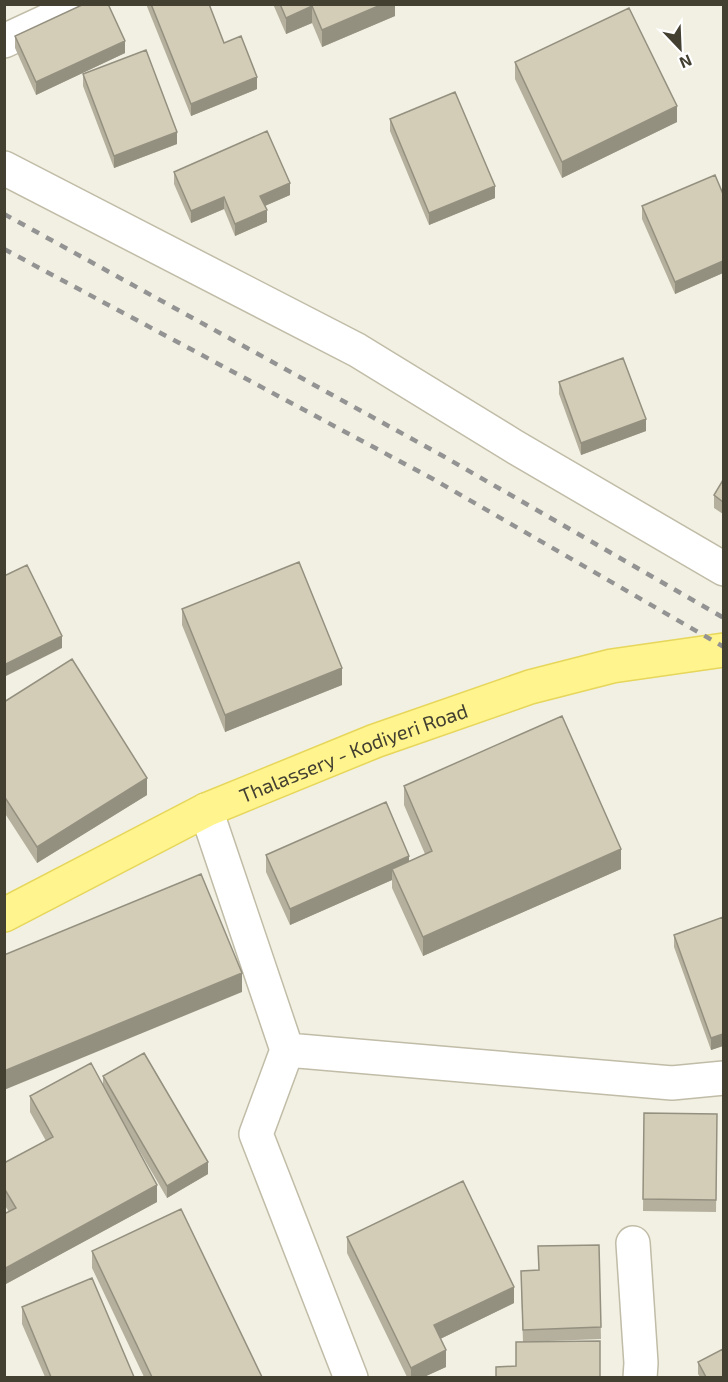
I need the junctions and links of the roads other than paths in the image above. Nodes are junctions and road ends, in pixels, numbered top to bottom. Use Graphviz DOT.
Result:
graph roads {
  1 [pos="84,4"];
  2 [pos="4,41"];
  3 [pos="4,168"];
  4 [pos="723,569"];
  5 [pos="723,650"];
  6 [pos="206,810"];
  7 [pos="4,915"];
  8 [pos="287,1050"];
  9 [pos="723,1078"];
  10 [pos="633,1243"];
  11 [pos="351,1377"];
  12 [pos="640,1377"];
  1 -- 2 [label="street"];
  3 -- 4 [label="street"];
  5 -- 6 [label="main road, Thalassery - Kodiyeri Road"];
  6 -- 7 [label="main road, Thalassery - Kodiyeri Road"];
  6 -- 8 [label="street"];
  8 -- 9 [label="street"];
  8 -- 11 [label="street"];
  10 -- 12 [label="street"];
}
